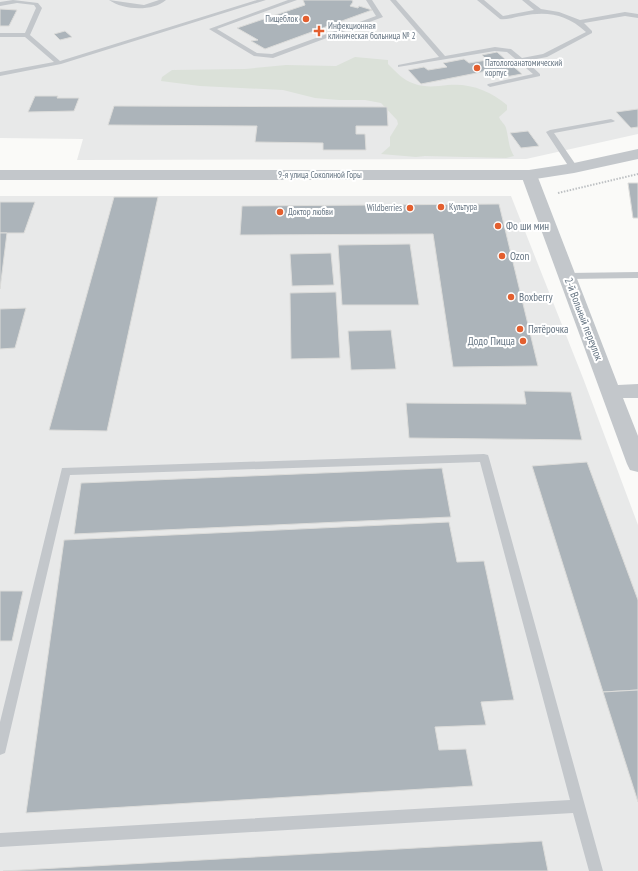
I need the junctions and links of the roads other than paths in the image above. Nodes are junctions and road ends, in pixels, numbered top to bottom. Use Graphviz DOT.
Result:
graph roads {
  1 [pos="112,0"];
  2 [pos="163,0"];
  3 [pos="263,0"];
  4 [pos="294,0"];
  5 [pos="369,0"];
  6 [pos="393,0"];
  7 [pos="480,0"];
  8 [pos="525,0"];
  9 [pos="0,4"];
  10 [pos="539,12"];
  11 [pos="638,16"];
  12 [pos="579,22"];
  13 [pos="0,36"];
  14 [pos="27,36"];
  15 [pos="443,58"];
  16 [pos="521,60"];
  17 [pos="59,63"];
  18 [pos="400,66"];
  19 [pos="0,74"];
  20 [pos="490,84"];
  21 [pos="611,121"];
  22 [pos="638,154"];
  23 [pos="574,168"];
  24 [pos="0,175"];
  25 [pos="529,175"];
  26 [pos="638,275"];
  27 [pos="568,276"];
  28 [pos="638,391"];
  29 [pos="611,392"];
  30 [pos="638,464"];
  31 [pos="0,749"];
  32 [pos="578,806"];
  33 [pos="0,840"];
  34 [pos="596,871"];
  1 -- 2 [label="lane"];
  3 -- 17 [label="lane"];
  4 -- 5 [label="lane"];
  6 -- 15 [label="lane"];
  7 -- 10 [label="lane"];
  8 -- 10 [label="lane"];
  9 -- 14 [label="lane"];
  10 -- 12 [label="lane"];
  11 -- 12 [label="lane"];
  12 -- 16 [label="lane"];
  13 -- 14 [label="lane"];
  14 -- 17 [label="lane"];
  15 -- 16 [label="lane"];
  15 -- 18 [label="lane"];
  16 -- 20 [label="lane"];
  17 -- 19 [label="lane"];
  21 -- 23 [label="lane"];
  22 -- 23 [label="street, 9-я улица Соколиной Горы"];
  23 -- 25 [label="street, 9-я улица Соколиной Горы"];
  24 -- 25 [label="street, 9-я улица Соколиной Горы"];
  25 -- 27 [label="street, 2-й Вольный переулок"];
  26 -- 27 [label="lane"];
  27 -- 29 [label="street, 2-й Вольный переулок"];
  28 -- 29 [label="street"];
  29 -- 30 [label="street, 2-й Вольный переулок"];
  31 -- 32 [label="lane"];
  32 -- 33 [label="lane"];
  32 -- 34 [label="lane"];
}
